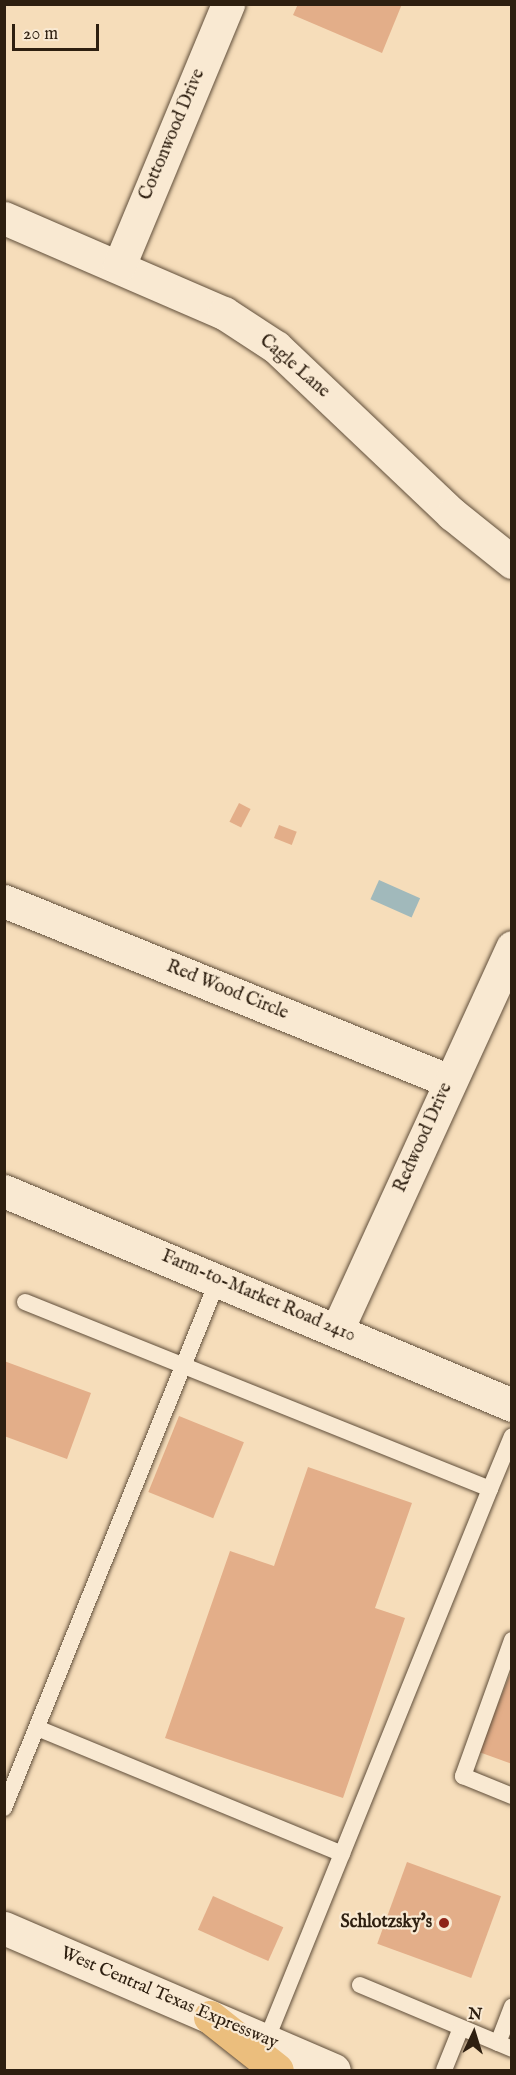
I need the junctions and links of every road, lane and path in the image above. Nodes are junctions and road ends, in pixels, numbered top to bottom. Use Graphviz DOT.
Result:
graph roads {
  1 [pos="228,4"];
  2 [pos="4,218"];
  3 [pos="119,266"];
  4 [pos="512,562"];
  5 [pos="4,901"];
  6 [pos="512,947"];
  7 [pos="450,1081"];
  8 [pos="4,1191"];
  9 [pos="218,1280"];
  10 [pos="25,1302"];
  11 [pos="337,1330"];
  12 [pos="183,1366"];
  13 [pos="512,1405"];
  14 [pos="512,1436"];
  15 [pos="490,1489"];
  16 [pos="512,1640"];
  17 [pos="37,1728"];
  18 [pos="9,1784"];
  19 [pos="512,1796"];
  20 [pos="4,1808"];
  21 [pos="342,1854"];
  22 [pos="4,1928"];
  23 [pos="360,1985"];
  24 [pos="512,2007"];
  25 [pos="210,2017"];
  26 [pos="461,2028"];
  27 [pos="505,2046"];
  28 [pos="272,2056"];
  29 [pos="334,2070"];
  30 [pos="444,2070"];
  1 -- 3 [label="street, Cottonwood Drive"];
  2 -- 3 [label="street, Cagle Lane"];
  3 -- 4 [label="street, Cagle Lane"];
  5 -- 7 [label="street, Red Wood Circle"];
  6 -- 7 [label="street, Redwood Drive"];
  7 -- 11 [label="street, Redwood Drive"];
  8 -- 9 [label="street, Farm-to-Market Road 2410"];
  9 -- 11 [label="street, Farm-to-Market Road 2410"];
  9 -- 12 [label="lane"];
  10 -- 12 [label="lane"];
  11 -- 13 [label="street, Farm-to-Market Road 2410"];
  12 -- 15 [label="lane"];
  12 -- 17 [label="lane"];
  14 -- 15 [label="lane"];
  15 -- 21 [label="lane"];
  16 -- 19 [label="lane"];
  17 -- 18 [label="lane"];
  17 -- 21 [label="lane"];
  18 -- 20 [label="lane"];
  21 -- 28 [label="lane"];
  22 -- 25 [label="street, West Central Texas Expressway"];
  23 -- 26 [label="lane"];
  24 -- 27 [label="lane"];
  25 -- 28 [label="highway"];
  26 -- 27 [label="lane"];
  26 -- 30 [label="lane"];
  28 -- 29 [label="street, West Central Texas Expressway"];
}
